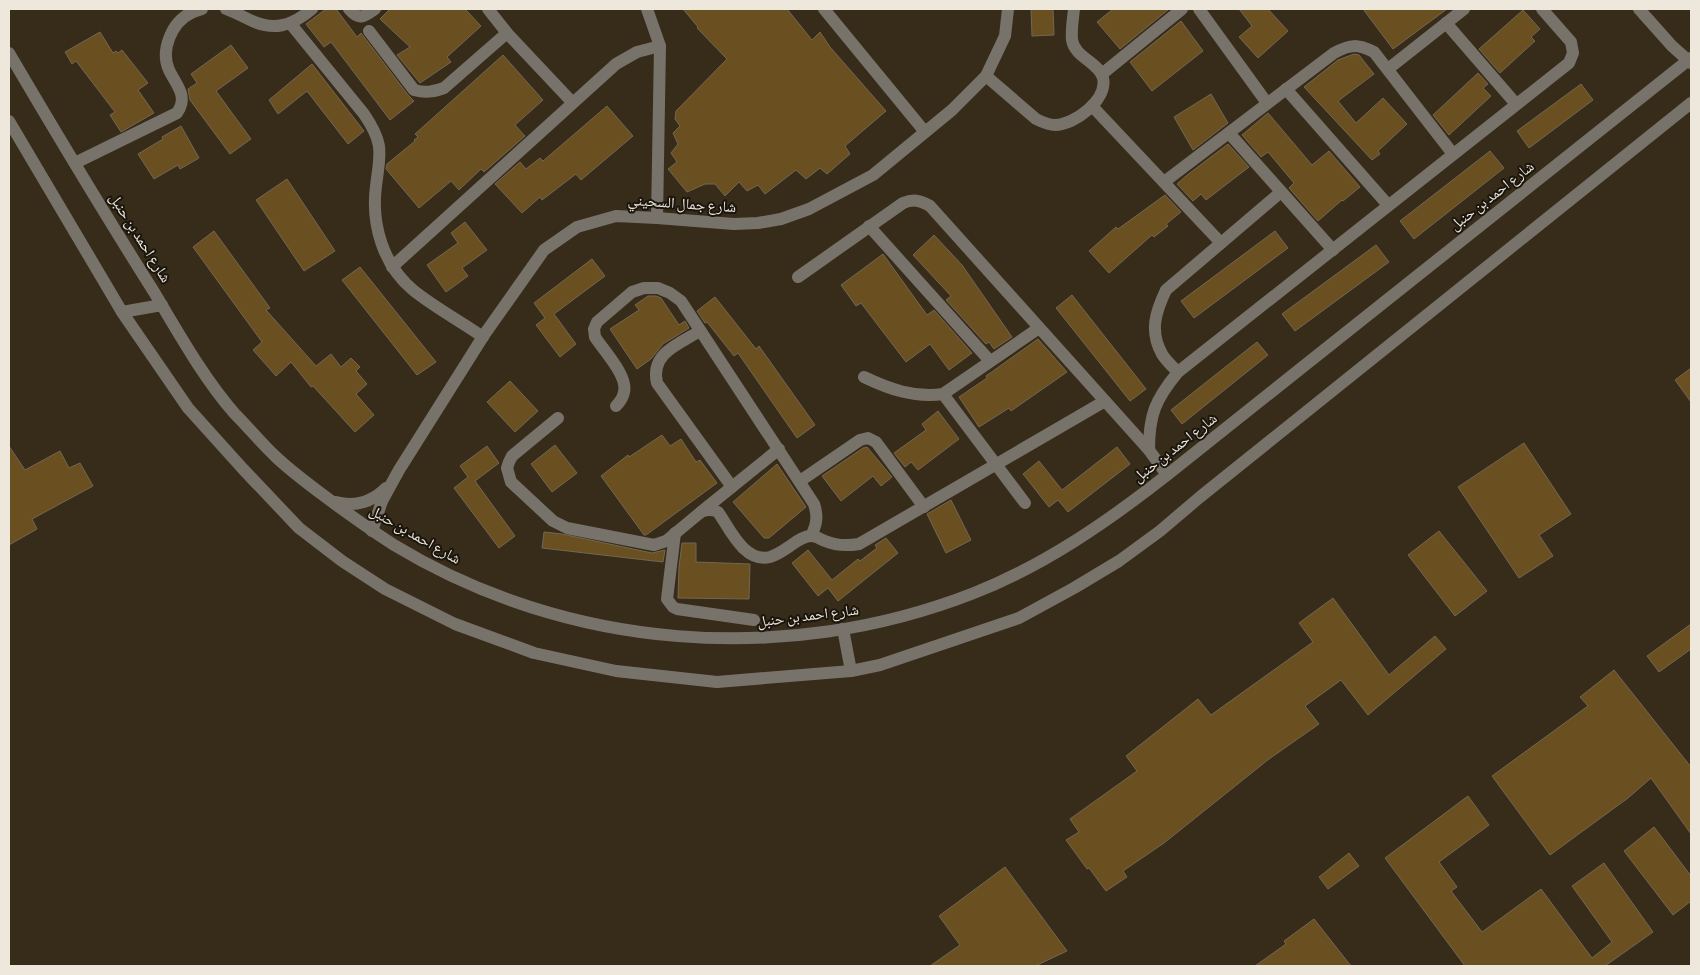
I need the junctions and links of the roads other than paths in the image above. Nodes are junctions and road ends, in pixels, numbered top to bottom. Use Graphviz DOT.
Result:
graph roads {
  1 [pos="202,9"];
  2 [pos="226,9"];
  3 [pos="312,9"];
  4 [pos="349,9"];
  5 [pos="375,9"];
  6 [pos="488,9"];
  7 [pos="647,9"];
  8 [pos="824,9"];
  9 [pos="1008,9"];
  10 [pos="1074,9"];
  11 [pos="1182,9"];
  12 [pos="1199,9"];
  13 [pos="1542,9"];
  14 [pos="1639,9"];
  15 [pos="1458,10"];
  16 [pos="290,23"];
  17 [pos="1446,23"];
  18 [pos="369,31"];
  19 [pos="507,33"];
  20 [pos="660,46"];
  21 [pos="9,53"];
  22 [pos="1690,60"];
  23 [pos="1388,69"];
  24 [pos="1102,74"];
  25 [pos="986,76"];
  26 [pos="1286,90"];
  27 [pos="572,102"];
  28 [pos="1267,103"];
  29 [pos="1691,103"];
  30 [pos="1516,104"];
  31 [pos="1092,106"];
  32 [pos="9,121"];
  33 [pos="925,132"];
  34 [pos="1229,133"];
  35 [pos="1453,154"];
  36 [pos="75,163"];
  37 [pos="1164,182"];
  38 [pos="1281,192"];
  39 [pos="1388,205"];
  40 [pos="657,218"];
  41 [pos="869,226"];
  42 [pos="1221,243"];
  43 [pos="1333,250"];
  44 [pos="392,266"];
  45 [pos="798,277"];
  46 [pos="162,306"];
  47 [pos="122,312"];
  48 [pos="1039,328"];
  49 [pos="700,331"];
  50 [pos="483,337"];
  51 [pos="990,361"];
  52 [pos="1178,372"];
  53 [pos="864,377"];
  54 [pos="943,394"];
  55 [pos="1105,401"];
  56 [pos="616,406"];
  57 [pos="558,418"];
  58 [pos="779,449"];
  59 [pos="1149,450"];
  60 [pos="996,464"];
  61 [pos="1167,475"];
  62 [pos="800,481"];
  63 [pos="391,483"];
  64 [pos="732,487"];
  65 [pos="328,498"];
  66 [pos="1025,503"];
  67 [pos="924,507"];
  68 [pos="701,512"];
  69 [pos="372,531"];
  70 [pos="675,533"];
  71 [pos="812,536"];
  72 [pos="754,620"];
  73 [pos="844,629"];
  74 [pos="851,671"];
  1 -- 36 [label="street"];
  2 -- 16 [label="street"];
  3 -- 16 [label="street"];
  4 -- 5 [label="street"];
  6 -- 19 [label="street"];
  7 -- 20 [label="street"];
  8 -- 33 [label="street"];
  9 -- 25 [label="street, شارع جمال السحيني"];
  10 -- 24 [label="street"];
  11 -- 24 [label="street"];
  12 -- 28 [label="street"];
  13 -- 30 [label="street"];
  14 -- 22 [label="street"];
  15 -- 17 [label="street"];
  16 -- 44 [label="street"];
  17 -- 23 [label="street"];
  17 -- 30 [label="street"];
  18 -- 19 [label="street"];
  19 -- 27 [label="street"];
  20 -- 27 [label="street"];
  20 -- 40 [label="street"];
  21 -- 36 [label="street, شارع احمد بن حنبل"];
  22 -- 61 [label="street, شارع احمد بن حنبل"];
  23 -- 26 [label="street"];
  23 -- 35 [label="street"];
  24 -- 31 [label="street"];
  25 -- 31 [label="street"];
  25 -- 33 [label="street, شارع جمال السحيني"];
  26 -- 28 [label="street"];
  26 -- 39 [label="street"];
  27 -- 44 [label="street"];
  28 -- 34 [label="street"];
  29 -- 74 [label="street"];
  30 -- 35 [label="street"];
  31 -- 37 [label="street"];
  32 -- 47 [label="street"];
  33 -- 40 [label="street, شارع جمال السحيني"];
  34 -- 37 [label="street"];
  34 -- 38 [label="street"];
  35 -- 39 [label="street"];
  36 -- 46 [label="street, شارع احمد بن حنبل"];
  37 -- 42 [label="street"];
  38 -- 42 [label="street"];
  38 -- 43 [label="street"];
  39 -- 43 [label="street"];
  40 -- 50 [label="street, شارع جمال السحيني"];
  41 -- 45 [label="street"];
  41 -- 48 [label="street"];
  41 -- 51 [label="street"];
  42 -- 52 [label="street"];
  43 -- 52 [label="street"];
  44 -- 50 [label="street"];
  46 -- 47 [label="street"];
  46 -- 65 [label="street, شارع احمد بن حنبل"];
  47 -- 74 [label="street"];
  48 -- 51 [label="street"];
  48 -- 55 [label="street"];
  49 -- 56 [label="street"];
  49 -- 58 [label="street"];
  49 -- 64 [label="street"];
  50 -- 63 [label="street, شارع جمال السحيني"];
  51 -- 54 [label="street"];
  52 -- 59 [label="street"];
  53 -- 54 [label="street"];
  54 -- 60 [label="street"];
  55 -- 59 [label="street"];
  55 -- 60 [label="street"];
  57 -- 70 [label="street"];
  58 -- 62 [label="street"];
  58 -- 64 [label="street"];
  59 -- 61 [label="street"];
  60 -- 66 [label="street"];
  60 -- 67 [label="street"];
  61 -- 73 [label="street, شارع احمد بن حنبل"];
  62 -- 67 [label="street"];
  62 -- 71 [label="street"];
  63 -- 65 [label="street"];
  63 -- 69 [label="street"];
  64 -- 68 [label="street"];
  65 -- 69 [label="street, شارع احمد بن حنبل"];
  67 -- 71 [label="street"];
  68 -- 70 [label="street"];
  68 -- 71 [label="street"];
  69 -- 73 [label="street, شارع احمد بن حنبل"];
  70 -- 72 [label="street"];
  73 -- 74 [label="street"];
}
